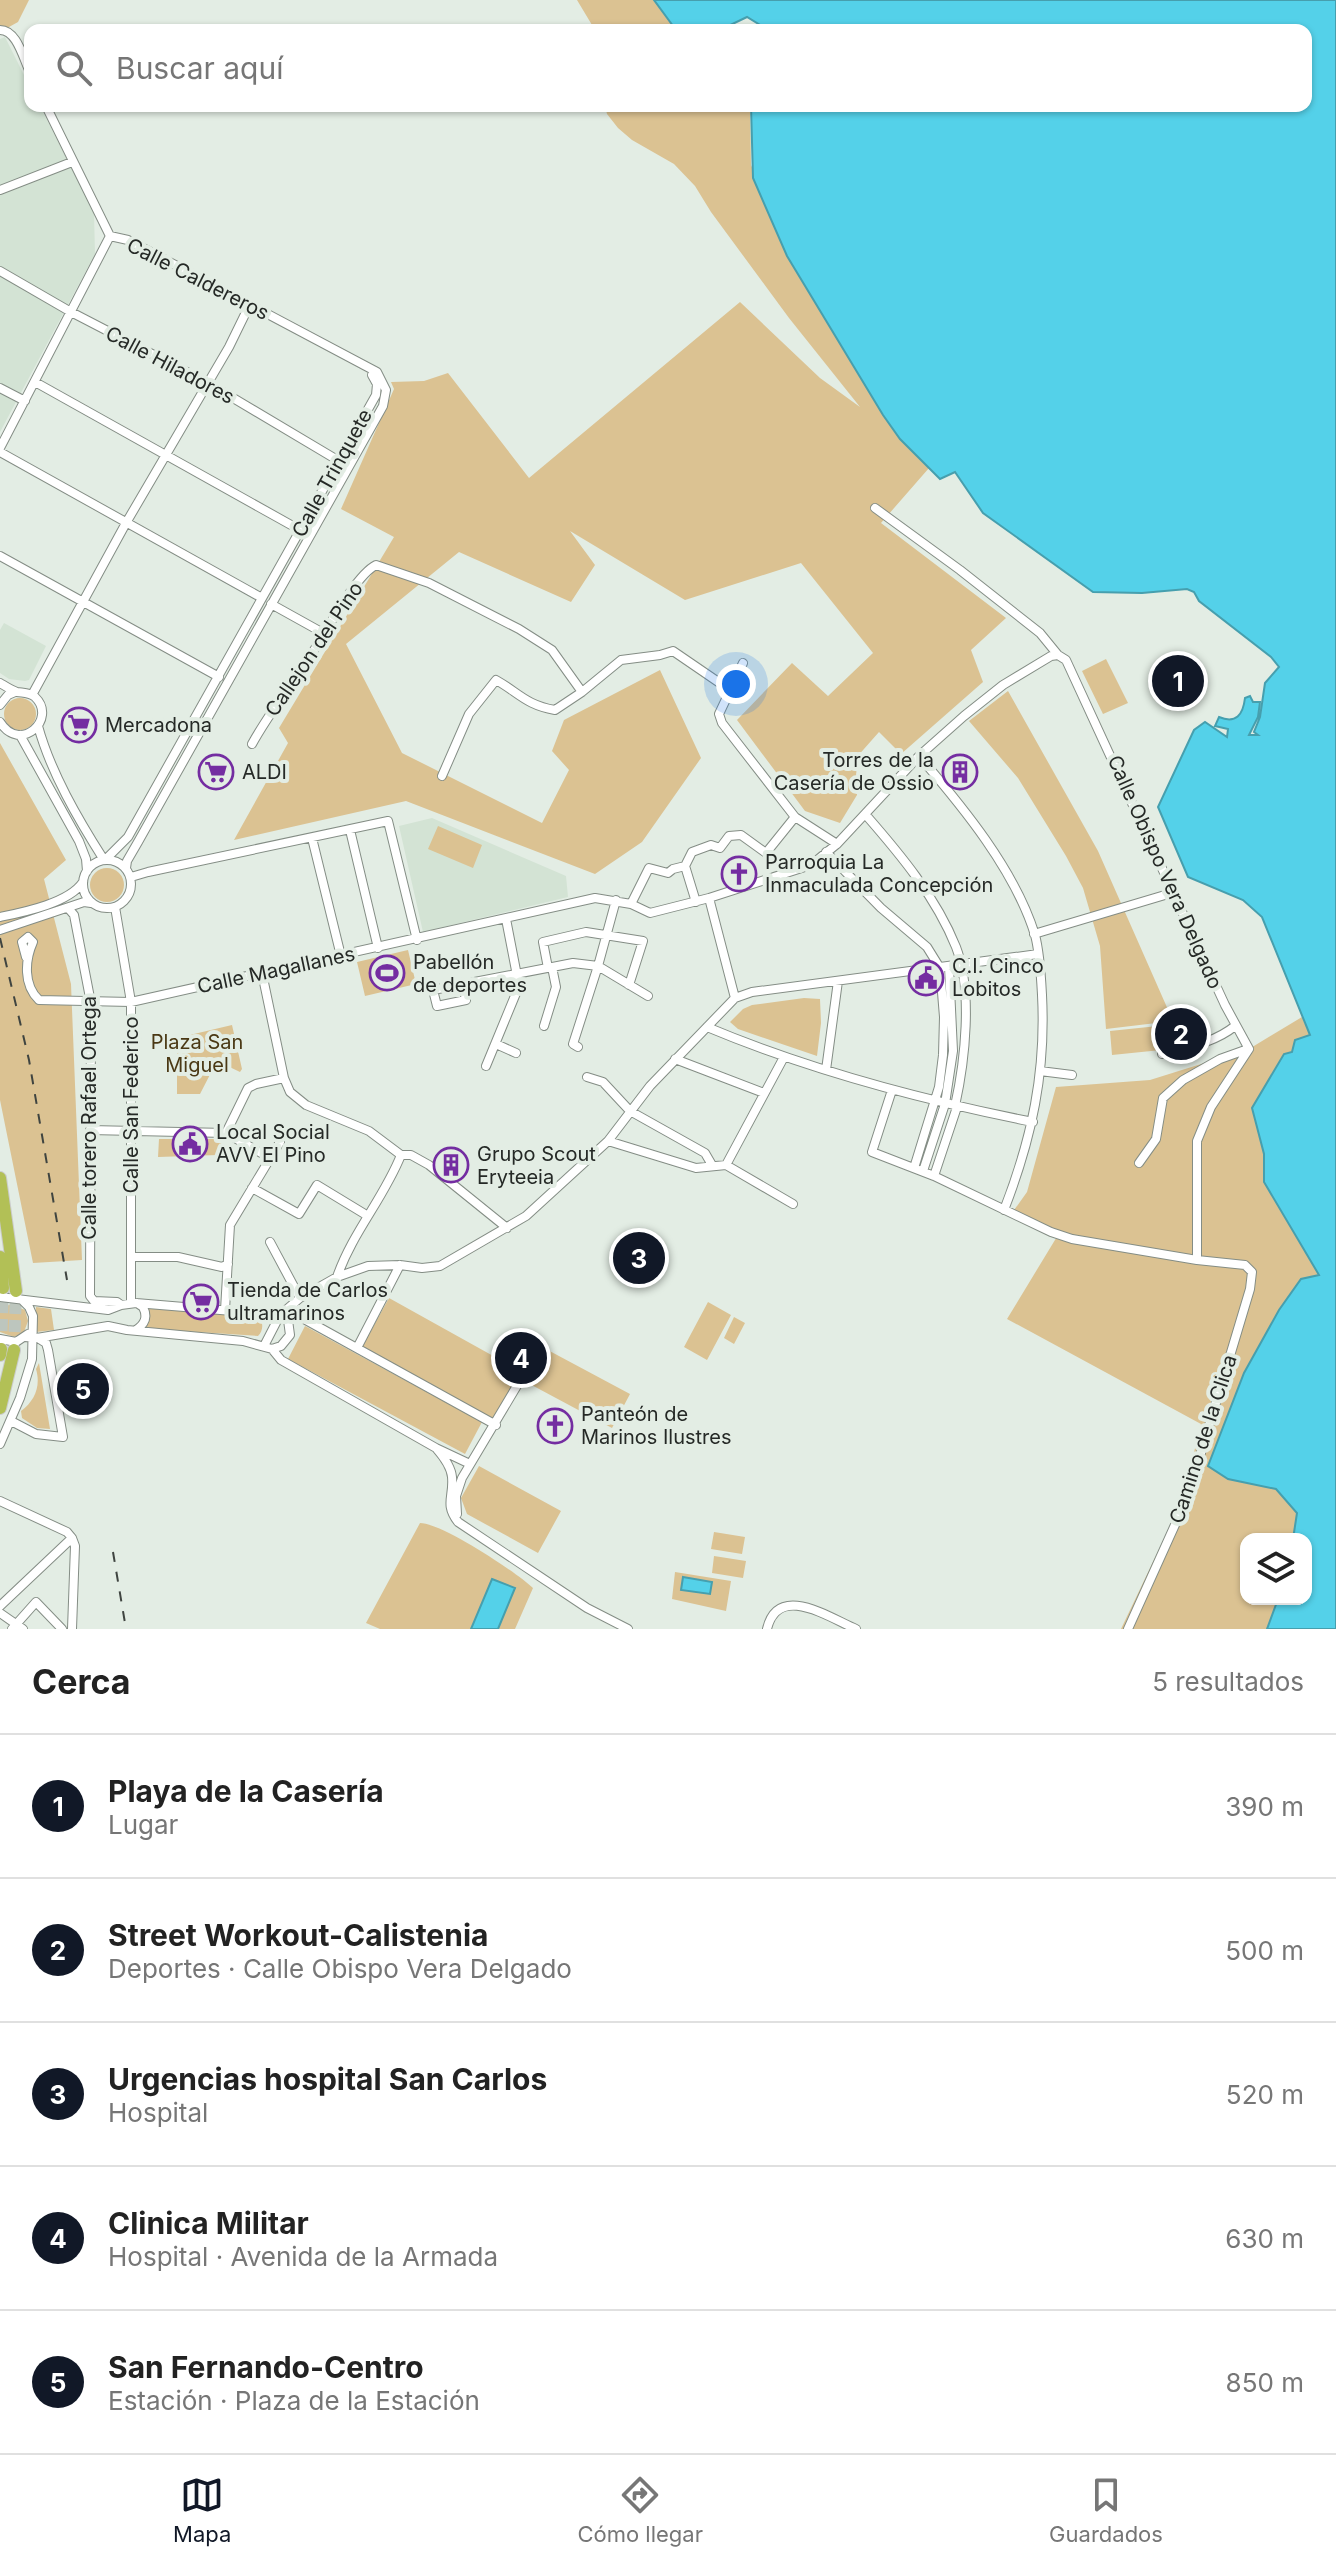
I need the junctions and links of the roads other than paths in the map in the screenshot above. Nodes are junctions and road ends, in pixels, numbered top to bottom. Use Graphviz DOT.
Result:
graph roads {
  1 [pos="3,30"];
  2 [pos="24,59"];
  3 [pos="49,112"];
  4 [pos="72,162"];
  5 [pos="0,190"];
  6 [pos="110,236"];
  7 [pos="0,271"];
  8 [pos="250,304"];
  9 [pos="71,312"];
  10 [pos="371,370"];
  11 [pos="35,382"];
  12 [pos="208,383"];
  13 [pos="0,388"];
  14 [pos="25,401"];
  15 [pos="0,450"];
  16 [pos="165,456"];
  17 [pos="339,461"];
  18 [pos="875,508"];
  19 [pos="126,523"];
  20 [pos="300,530"];
  21 [pos="0,556"];
  22 [pos="262,598"];
  23 [pos="82,602"];
  24 [pos="271,604"];
  25 [pos="325,634"];
  26 [pos="1058,655"];
  27 [pos="743,663"];
  28 [pos="219,677"];
  29 [pos="0,683"];
  30 [pos="730,690"];
  31 [pos="15,692"];
  32 [pos="582,692"];
  33 [pos="32,695"];
  34 [pos="0,705"];
  35 [pos="0,722"];
  36 [pos="38,726"];
  37 [pos="20,735"];
  38 [pos="252,744"];
  39 [pos="919,756"];
  40 [pos="442,776"];
  41 [pos="865,814"];
  42 [pos="795,817"];
  43 [pos="350,830"];
  44 [pos="312,838"];
  45 [pos="837,844"];
  46 [pos="826,852"];
  47 [pos="105,860"];
  48 [pos="685,866"];
  49 [pos="126,868"];
  50 [pos="87,871"];
  51 [pos="131,877"];
  52 [pos="83,882"];
  53 [pos="1175,892"];
  54 [pos="709,898"];
  55 [pos="616,900"];
  56 [pos="696,902"];
  57 [pos="92,903"];
  58 [pos="631,904"];
  59 [pos="115,907"];
  60 [pos="68,908"];
  61 [pos="1,917"];
  62 [pos="506,919"];
  63 [pos="4,929"];
  64 [pos="1034,934"];
  65 [pos="606,935"];
  66 [pos="417,940"];
  67 [pos="378,948"];
  68 [pos="1038,954"];
  69 [pos="341,956"];
  70 [pos="26,957"];
  71 [pos="961,965"];
  72 [pos="598,966"];
  73 [pos="944,967"];
  74 [pos="550,968"];
  75 [pos="262,973"];
  76 [pos="517,973"];
  77 [pos="838,981"];
  78 [pos="463,985"];
  79 [pos="629,985"];
  80 [pos="648,996"];
  81 [pos="735,998"];
  82 [pos="131,1002"];
  83 [pos="91,1003"];
  84 [pos="544,1026"];
  85 [pos="1235,1026"];
  86 [pos="707,1027"];
  87 [pos="496,1044"];
  88 [pos="575,1046"];
  89 [pos="1249,1049"];
  90 [pos="516,1053"];
  91 [pos="1162,1054"];
  92 [pos="784,1057"];
  93 [pos="675,1059"];
  94 [pos="486,1066"];
  95 [pos="826,1070"];
  96 [pos="1040,1071"];
  97 [pos="1072,1075"];
  98 [pos="587,1077"];
  99 [pos="284,1078"];
  100 [pos="892,1090"];
  101 [pos="764,1093"];
  102 [pos="940,1102"];
  103 [pos="956,1107"];
  104 [pos="630,1111"];
  105 [pos="1033,1122"];
  106 [pos="90,1130"];
  107 [pos="130,1130"];
  108 [pos="226,1133"];
  109 [pos="608,1141"];
  110 [pos="280,1142"];
  111 [pos="401,1155"];
  112 [pos="270,1158"];
  113 [pos="1139,1163"];
  114 [pos="712,1165"];
  115 [pos="726,1165"];
  116 [pos="918,1170"];
  117 [pos="934,1176"];
  118 [pos="0,1178"];
  119 [pos="252,1188"];
  120 [pos="793,1204"];
  121 [pos="1004,1210"];
  122 [pos="368,1216"];
  123 [pos="507,1228"];
  124 [pos="270,1242"];
  125 [pos="0,1257"];
  126 [pos="131,1257"];
  127 [pos="1197,1260"];
  128 [pos="400,1265"];
  129 [pos="225,1266"];
  130 [pos="337,1277"];
  131 [pos="8,1296"];
  132 [pos="300,1298"];
  133 [pos="129,1304"];
  134 [pos="108,1310"];
  135 [pos="225,1310"];
  136 [pos="280,1315"];
  137 [pos="108,1326"];
  138 [pos="136,1330"];
  139 [pos="15,1341"];
  140 [pos="268,1348"];
  141 [pos="357,1348"];
  142 [pos="30,1365"];
  143 [pos="521,1379"];
  144 [pos="0,1408"];
  145 [pos="11,1421"];
  146 [pos="496,1425"];
  147 [pos="0,1444"];
  148 [pos="436,1448"];
  149 [pos="470,1464"];
  150 [pos="0,1501"];
  151 [pos="458,1522"];
  152 [pos="72,1538"];
  153 [pos="0,1606"];
  154 [pos="2,1619"];
  155 [pos="17,1628"];
  156 [pos="62,1629"];
  157 [pos="72,1629"];
  158 [pos="628,1629"];
  159 [pos="767,1629"];
  160 [pos="856,1629"];
  161 [pos="1128,1629"];
  1 -- 2 [label="street"];
  3 -- 4 [label="street, Calle Caldereros"];
  4 -- 5 [label="street"];
  4 -- 6 [label="street, Calle Caldereros"];
  6 -- 8 [label="street, Calle Caldereros"];
  6 -- 9 [label="street"];
  7 -- 9 [label="street, Calle Hiladores"];
  8 -- 10 [label="street, Calle Caldereros"];
  8 -- 12 [label="street"];
  9 -- 11 [label="street"];
  9 -- 12 [label="street, Calle Hiladores"];
  10 -- 17 [label="street, Calle Trinquete"];
  10 -- 24 [label="street, Calle Trinquete"];
  11 -- 14 [label="street"];
  11 -- 16 [label="street"];
  12 -- 16 [label="street"];
  12 -- 17 [label="street, Calle Hiladores"];
  13 -- 14 [label="street"];
  14 -- 15 [label="street"];
  15 -- 19 [label="street"];
  16 -- 19 [label="street"];
  16 -- 20 [label="street"];
  17 -- 20 [label="street, Calle Trinquete"];
  18 -- 26 [label="street, Calle Obispo Vera Delgado"];
  19 -- 22 [label="street"];
  19 -- 23 [label="street"];
  20 -- 22 [label="street, Calle Trinquete"];
  21 -- 23 [label="street"];
  22 -- 28 [label="street, Calle Trinquete"];
  23 -- 28 [label="street"];
  23 -- 33 [label="street"];
  24 -- 25 [label="street"];
  24 -- 49 [label="street, Calle Trinquete"];
  25 -- 32 [label="street, Callejon del Pino"];
  25 -- 38 [label="street, Callejon del Pino"];
  26 -- 39 [label="street"];
  26 -- 53 [label="street, Calle Obispo Vera Delgado"];
  27 -- 30 [label="street"];
  28 -- 47 [label="street, Calle Trinquete"];
  29 -- 31 [label="street"];
  30 -- 32 [label="street"];
  30 -- 42 [label="street"];
  31 -- 33 [label="street"];
  31 -- 34 [label="street"];
  32 -- 40 [label="street"];
  33 -- 36 [label="street"];
  35 -- 37 [label="street"];
  36 -- 37 [label="street"];
  36 -- 47 [label="street"];
  37 -- 50 [label="street"];
  39 -- 41 [label="street"];
  39 -- 64 [label="street"];
  41 -- 45 [label="street, Calle Magallanes"];
  41 -- 71 [label="street"];
  42 -- 45 [label="street"];
  42 -- 48 [label="street"];
  43 -- 44 [label="street"];
  43 -- 66 [label="street"];
  43 -- 67 [label="street"];
  44 -- 51 [label="street"];
  44 -- 69 [label="street"];
  45 -- 46 [label="street, Calle Magallanes"];
  46 -- 54 [label="street, Calle Magallanes"];
  46 -- 73 [label="street"];
  47 -- 49 [label="street"];
  47 -- 50 [label="street"];
  48 -- 56 [label="street"];
  48 -- 58 [label="street"];
  49 -- 51 [label="street"];
  50 -- 52 [label="street"];
  51 -- 59 [label="street"];
  52 -- 57 [label="street"];
  52 -- 61 [label="street"];
  53 -- 64 [label="street"];
  53 -- 85 [label="street, Calle Obispo Vera Delgado"];
  54 -- 56 [label="street, Calle Magallanes"];
  54 -- 81 [label="street"];
  55 -- 58 [label="street, Calle Magallanes"];
  55 -- 62 [label="street, Calle Magallanes"];
  55 -- 65 [label="street"];
  56 -- 58 [label="street, Calle Magallanes"];
  57 -- 59 [label="street"];
  57 -- 60 [label="street"];
  59 -- 82 [label="street, Calle San Federico"];
  60 -- 63 [label="street"];
  60 -- 83 [label="street, Calle torero Rafael Ortega"];
  62 -- 66 [label="street, Calle Magallanes"];
  62 -- 76 [label="street"];
  64 -- 68 [label="street"];
  65 -- 72 [label="street"];
  65 -- 74 [label="street"];
  65 -- 79 [label="street"];
  66 -- 67 [label="street, Calle Magallanes"];
  67 -- 69 [label="street, Calle Magallanes"];
  68 -- 71 [label="street"];
  68 -- 96 [label="street"];
  69 -- 75 [label="street, Calle Magallanes"];
  70 -- 83 [label="street, Calle Magallanes"];
  71 -- 73 [label="street"];
  71 -- 103 [label="street"];
  72 -- 74 [label="street"];
  72 -- 79 [label="street"];
  72 -- 88 [label="street"];
  73 -- 77 [label="street"];
  73 -- 102 [label="street"];
  74 -- 76 [label="street"];
  74 -- 84 [label="street"];
  75 -- 82 [label="street, Calle Magallanes"];
  75 -- 99 [label="street"];
  76 -- 78 [label="street"];
  76 -- 87 [label="street"];
  77 -- 81 [label="street"];
  77 -- 95 [label="street"];
  79 -- 80 [label="street"];
  81 -- 86 [label="street"];
  82 -- 83 [label="street, Calle Magallanes"];
  82 -- 107 [label="street, Calle San Federico"];
  83 -- 106 [label="street, Calle torero Rafael Ortega"];
  85 -- 89 [label="street, Calle Obispo Vera Delgado"];
  85 -- 91 [label="street"];
  86 -- 92 [label="street"];
  86 -- 93 [label="street"];
  87 -- 90 [label="street"];
  87 -- 94 [label="street"];
  89 -- 113 [label="street"];
  89 -- 127 [label="street"];
  92 -- 95 [label="street"];
  92 -- 101 [label="street"];
  93 -- 101 [label="street"];
  93 -- 104 [label="street"];
  95 -- 100 [label="street"];
  96 -- 97 [label="street"];
  96 -- 105 [label="street"];
  98 -- 104 [label="street"];
  99 -- 108 [label="street"];
  99 -- 111 [label="street"];
  100 -- 102 [label="street"];
  100 -- 116 [label="street"];
  101 -- 115 [label="street"];
  102 -- 103 [label="street"];
  102 -- 116 [label="street"];
  103 -- 105 [label="street"];
  103 -- 117 [label="street"];
  104 -- 109 [label="street"];
  104 -- 114 [label="street"];
  105 -- 121 [label="street"];
  106 -- 107 [label="street"];
  106 -- 133 [label="street, Calle torero Rafael Ortega"];
  107 -- 108 [label="street"];
  107 -- 126 [label="street, Calle San Federico"];
  108 -- 112 [label="street"];
  109 -- 114 [label="street"];
  109 -- 123 [label="street"];
  110 -- 112 [label="street"];
  111 -- 122 [label="street"];
  111 -- 123 [label="street"];
  112 -- 119 [label="street"];
  114 -- 115 [label="street"];
  115 -- 120 [label="street"];
  116 -- 117 [label="street"];
  117 -- 121 [label="street"];
  118 -- 131 [label="highway"];
  119 -- 122 [label="street"];
  119 -- 129 [label="street"];
  121 -- 127 [label="street"];
  122 -- 130 [label="street"];
  123 -- 128 [label="street"];
  124 -- 132 [label="street"];
  125 -- 131 [label="highway"];
  126 -- 129 [label="street"];
  126 -- 133 [label="street, Calle San Federico"];
  127 -- 161 [label="street, Camino de la Clica"];
  128 -- 130 [label="street"];
  128 -- 141 [label="street"];
  129 -- 135 [label="street"];
  130 -- 132 [label="street"];
  131 -- 134 [label="street"];
  131 -- 139 [label="street"];
  132 -- 136 [label="street"];
  133 -- 134 [label="street"];
  133 -- 135 [label="street"];
  133 -- 138 [label="street, Calle San Federico"];
  134 -- 137 [label="street"];
  135 -- 136 [label="street"];
  136 -- 140 [label="street"];
  136 -- 140 [label="street"];
  136 -- 141 [label="street"];
  137 -- 138 [label="street"];
  137 -- 139 [label="street"];
  138 -- 140 [label="street"];
  139 -- 142 [label="street"];
  139 -- 142 [label="street"];
  139 -- 144 [label="highway"];
  139 -- 145 [label="street"];
  140 -- 148 [label="street"];
  141 -- 146 [label="street"];
  142 -- 145 [label="street"];
  143 -- 146 [label="street"];
  145 -- 147 [label="street"];
  146 -- 149 [label="street"];
  148 -- 149 [label="street"];
  148 -- 151 [label="street"];
  149 -- 151 [label="street"];
  150 -- 152 [label="street"];
  151 -- 158 [label="street"];
  152 -- 153 [label="street"];
  152 -- 157 [label="street"];
  154 -- 155 [label="street"];
  155 -- 156 [label="street"];
  159 -- 160 [label="street"];
}
